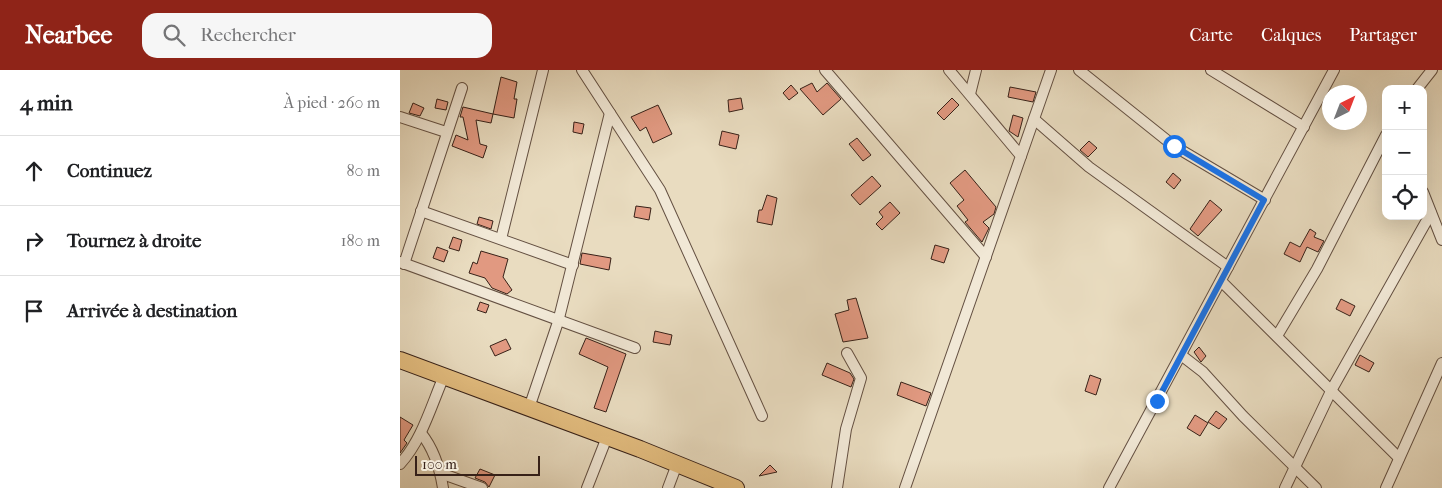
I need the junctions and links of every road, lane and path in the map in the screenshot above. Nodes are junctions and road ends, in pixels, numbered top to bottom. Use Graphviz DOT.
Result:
graph roads {
  1 [pos="543,70"];
  2 [pos="582,70"];
  3 [pos="825,70"];
  4 [pos="949,70"];
  5 [pos="976,70"];
  6 [pos="1051,70"];
  7 [pos="1079,70"];
  8 [pos="1211,70"];
  9 [pos="1334,70"];
  10 [pos="1432,70"];
  11 [pos="1420,85"];
  12 [pos="462,88"];
  13 [pos="970,94"];
  14 [pos="610,113"];
  15 [pos="400,117"];
  16 [pos="1034,119"];
  17 [pos="1304,126"];
  18 [pos="446,132"];
  19 [pos="1382,143"];
  20 [pos="1021,156"];
  21 [pos="1264,200"];
  22 [pos="1427,204"];
  23 [pos="421,211"];
  24 [pos="1430,213"];
  25 [pos="501,239"];
  26 [pos="1442,240"];
  27 [pos="986,257"];
  28 [pos="402,263"];
  29 [pos="573,265"];
  30 [pos="1228,267"];
  31 [pos="1221,280"];
  32 [pos="558,322"];
  33 [pos="1277,336"];
  34 [pos="635,348"];
  35 [pos="847,353"];
  36 [pos="1181,355"];
  37 [pos="400,360"];
  38 [pos="1442,363"];
  39 [pos="444,376"];
  40 [pos="1332,390"];
  41 [pos="529,408"];
  42 [pos="762,416"];
  43 [pos="421,433"];
  44 [pos="606,436"];
  45 [pos="1399,458"];
  46 [pos="400,464"];
  47 [pos="677,464"];
  48 [pos="1295,468"];
  49 [pos="440,472"];
  50 [pos="726,486"];
  51 [pos="443,488"];
  52 [pos="482,488"];
  53 [pos="587,488"];
  54 [pos="668,488"];
  55 [pos="837,488"];
  56 [pos="905,488"];
  57 [pos="1109,488"];
  58 [pos="1285,488"];
  59 [pos="1316,488"];
  60 [pos="1386,488"];
  1 -- 25 [label="street"];
  2 -- 14 [label="street"];
  3 -- 27 [label="street"];
  4 -- 13 [label="street"];
  5 -- 13 [label="street"];
  6 -- 16 [label="street"];
  7 -- 21 [label="street"];
  8 -- 17 [label="street"];
  9 -- 17 [label="street"];
  10 -- 11 [label="street"];
  12 -- 18 [label="street"];
  13 -- 20 [label="street"];
  14 -- 29 [label="street"];
  14 -- 42 [label="street"];
  15 -- 18 [label="street"];
  16 -- 20 [label="street"];
  16 -- 30 [label="street"];
  17 -- 21 [label="street"];
  18 -- 23 [label="street"];
  19 -- 33 [label="street"];
  20 -- 27 [label="street"];
  21 -- 30 [label="street"];
  22 -- 24 [label="street"];
  23 -- 25 [label="street"];
  23 -- 28 [label="street"];
  24 -- 26 [label="street"];
  24 -- 40 [label="street"];
  25 -- 29 [label="street"];
  27 -- 56 [label="street"];
  28 -- 32 [label="street"];
  29 -- 32 [label="street"];
  30 -- 31 [label="street"];
  31 -- 33 [label="street"];
  31 -- 36 [label="street"];
  32 -- 34 [label="street"];
  32 -- 41 [label="street"];
  33 -- 40 [label="street"];
  35 -- 55 [label="street"];
  36 -- 48 [label="street"];
  36 -- 57 [label="street"];
  37 -- 39 [label="main road"];
  38 -- 45 [label="street"];
  39 -- 41 [label="main road"];
  39 -- 43 [label="street"];
  40 -- 45 [label="street"];
  40 -- 48 [label="street"];
  41 -- 44 [label="main road"];
  43 -- 46 [label="street"];
  43 -- 49 [label="street"];
  44 -- 47 [label="main road"];
  44 -- 53 [label="street"];
  45 -- 60 [label="street"];
  47 -- 50 [label="main road"];
  47 -- 54 [label="street"];
  48 -- 58 [label="street"];
  48 -- 59 [label="street"];
  49 -- 51 [label="street"];
  49 -- 52 [label="street"];
}
